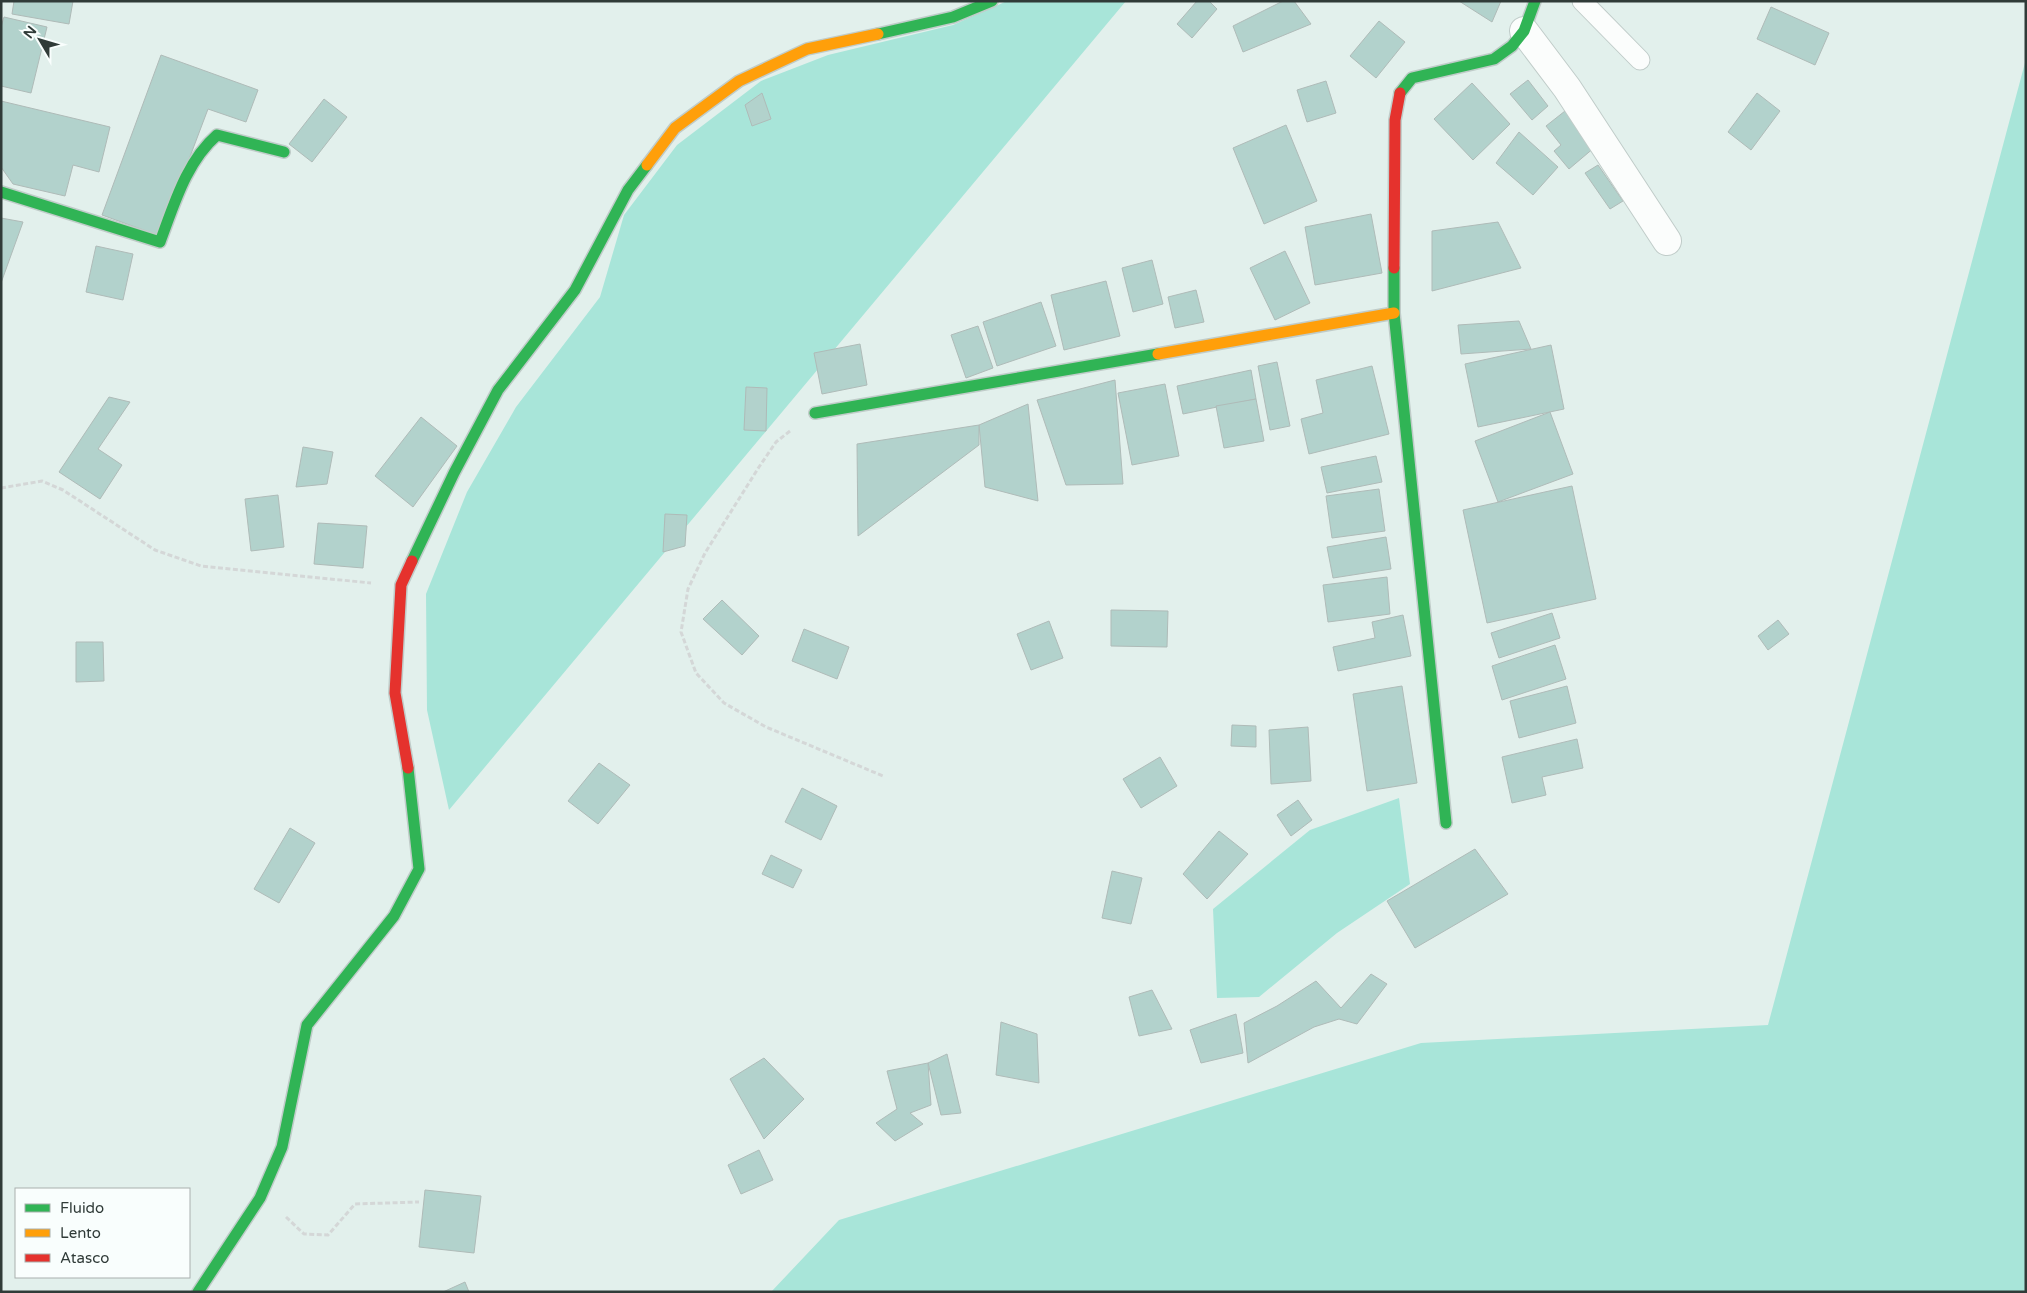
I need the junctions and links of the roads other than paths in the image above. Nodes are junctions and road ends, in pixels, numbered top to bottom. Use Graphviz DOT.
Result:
graph roads {
  1 [pos="992,1"];
  2 [pos="1535,1"];
  3 [pos="1582,1"];
  4 [pos="1524,31"];
  5 [pos="1640,60"];
  6 [pos="284,152"];
  7 [pos="1,192"];
  8 [pos="1667,240"];
  9 [pos="1394,312"];
  10 [pos="815,413"];
  11 [pos="1446,823"];
  12 [pos="198,1292"];
  1 -- 12 [label="street"];
  2 -- 4 [label="street"];
  3 -- 5 [label="lane"];
  4 -- 8 [label="street"];
  4 -- 9 [label="street"];
  6 -- 7 [label="street"];
  9 -- 10 [label="street"];
  9 -- 11 [label="street"];
}
